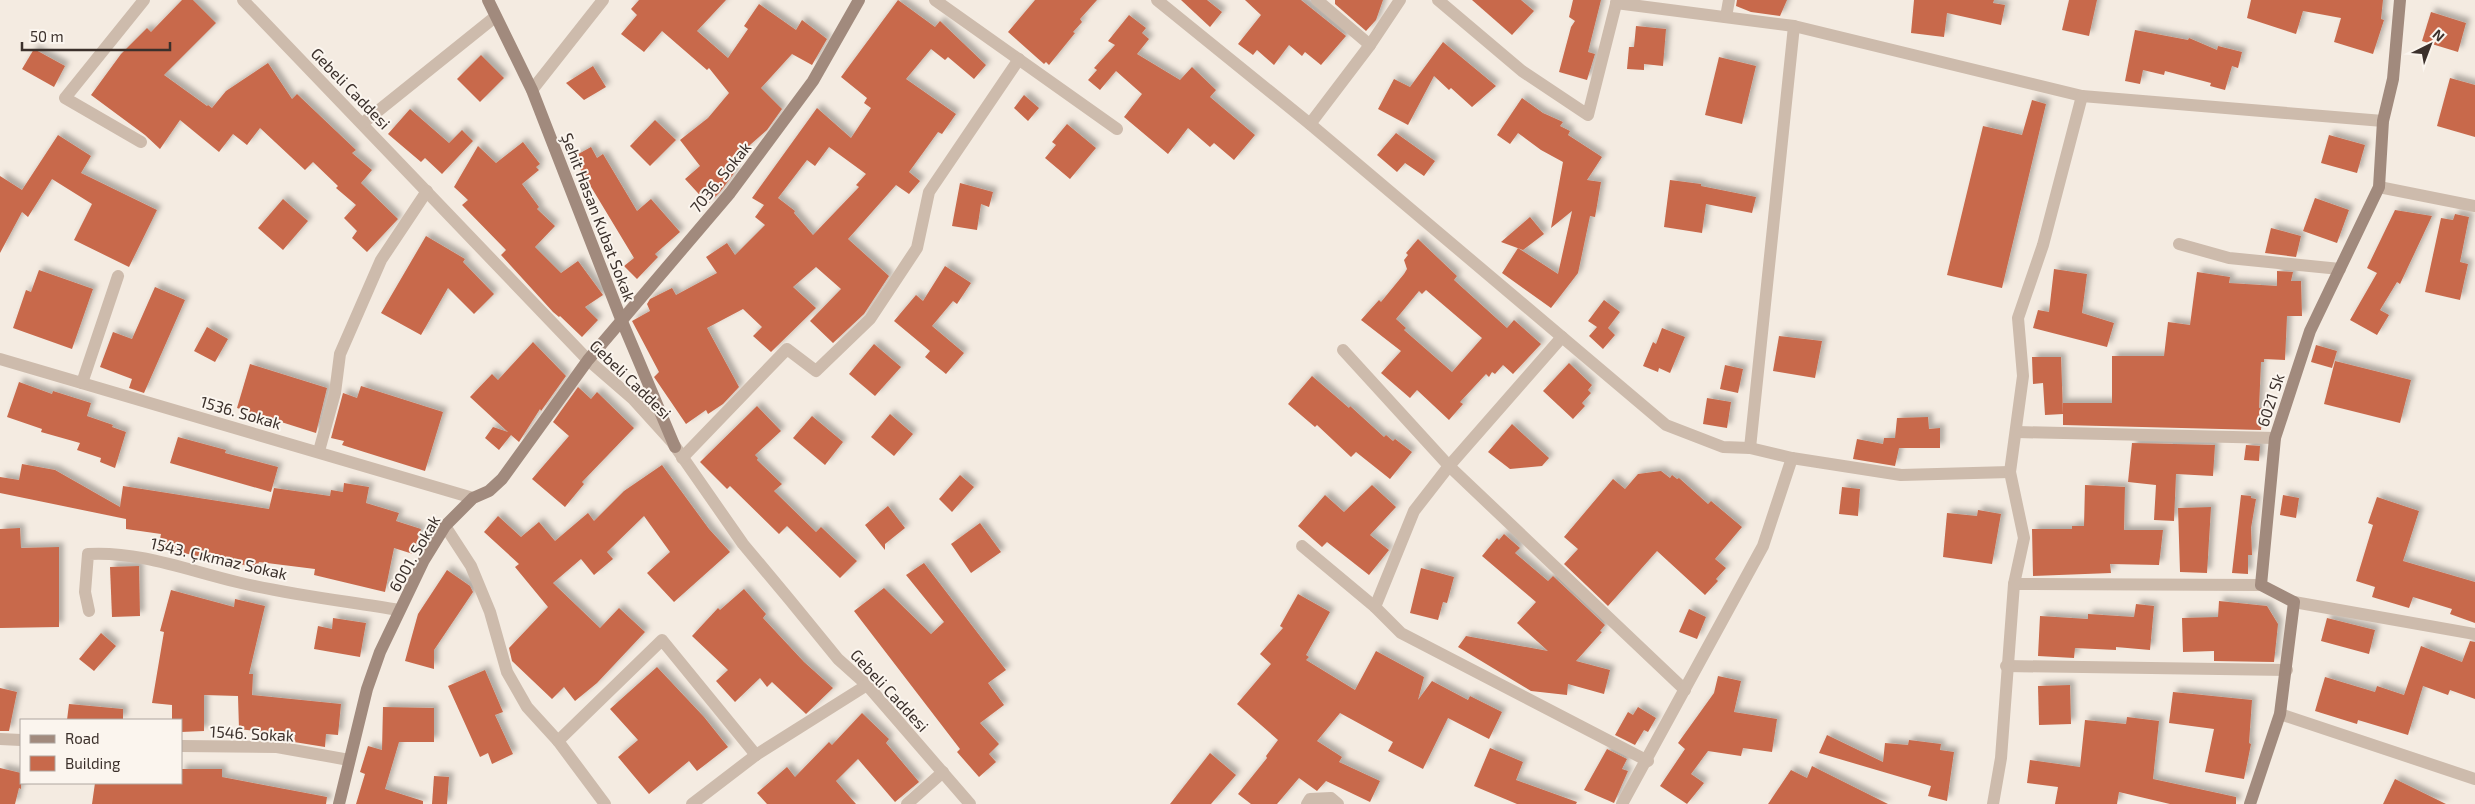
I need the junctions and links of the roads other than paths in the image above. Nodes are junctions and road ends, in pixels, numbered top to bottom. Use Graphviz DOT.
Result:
graph roads {
  1 [pos="144,0"];
  2 [pos="243,0"];
  3 [pos="488,0"];
  4 [pos="603,0"];
  5 [pos="859,0"];
  6 [pos="935,0"];
  7 [pos="1157,0"];
  8 [pos="1317,0"];
  9 [pos="1400,0"];
  10 [pos="1438,0"];
  11 [pos="1729,0"];
  12 [pos="2400,0"];
  13 [pos="1617,2"];
  14 [pos="495,17"];
  15 [pos="1726,17"];
  16 [pos="1794,26"];
  17 [pos="1370,45"];
  18 [pos="1020,60"];
  19 [pos="532,90"];
  20 [pos="2082,96"];
  21 [pos="2383,121"];
  22 [pos="363,123"];
  23 [pos="1310,124"];
  24 [pos="1117,129"];
  25 [pos="140,142"];
  26 [pos="2379,187"];
  27 [pos="428,191"];
  28 [pos="2475,206"];
  29 [pos="2179,244"];
  30 [pos="2340,268"];
  31 [pos="118,276"];
  32 [pos="621,319"];
  33 [pos="1562,338"];
  34 [pos="1343,350"];
  35 [pos="0,359"];
  36 [pos="588,360"];
  37 [pos="82,383"];
  38 [pos="2017,432"];
  39 [pos="2275,438"];
  40 [pos="1750,448"];
  41 [pos="320,451"];
  42 [pos="679,453"];
  43 [pos="1792,458"];
  44 [pos="1449,466"];
  45 [pos="2010,472"];
  46 [pos="473,498"];
  47 [pos="445,526"];
  48 [pos="1302,546"];
  49 [pos="2014,584"];
  50 [pos="2261,585"];
  51 [pos="2294,602"];
  52 [pos="1376,607"];
  53 [pos="399,610"];
  54 [pos="88,611"];
  55 [pos="2475,634"];
  56 [pos="2006,666"];
  57 [pos="2287,670"];
  58 [pos="867,686"];
  59 [pos="1685,690"];
  60 [pos="2280,714"];
  61 [pos="0,739"];
  62 [pos="20,740"];
  63 [pos="558,742"];
  64 [pos="182,746"];
  65 [pos="756,755"];
  66 [pos="349,760"];
  67 [pos="1648,761"];
  68 [pos="943,772"];
  69 [pos="2475,779"];
  70 [pos="339,804"];
  71 [pos="605,804"];
  72 [pos="692,804"];
  73 [pos="907,804"];
  74 [pos="970,804"];
  75 [pos="1307,804"];
  76 [pos="1338,804"];
  77 [pos="1622,804"];
  78 [pos="1993,804"];
  79 [pos="2250,804"];
  1 -- 25 [label="street"];
  2 -- 22 [label="street, Gebeli Caddesi"];
  3 -- 14 [label="street, Şehit Hasan Kubat Sokak"];
  4 -- 19 [label="street"];
  5 -- 32 [label="street, 7036. Sokak"];
  6 -- 18 [label="street"];
  7 -- 23 [label="street"];
  8 -- 17 [label="street"];
  9 -- 17 [label="street"];
  10 -- 13 [label="street"];
  11 -- 15 [label="street"];
  12 -- 21 [label="street, 6021 Sk"];
  13 -- 15 [label="street"];
  14 -- 19 [label="street, Şehit Hasan Kubat Sokak"];
  14 -- 22 [label="street"];
  15 -- 16 [label="street"];
  16 -- 20 [label="street"];
  16 -- 40 [label="street"];
  17 -- 23 [label="street"];
  18 -- 24 [label="street"];
  18 -- 42 [label="street"];
  19 -- 32 [label="street, Şehit Hasan Kubat Sokak"];
  20 -- 21 [label="street"];
  20 -- 38 [label="street"];
  21 -- 26 [label="street, 6021 Sk"];
  22 -- 27 [label="street, Gebeli Caddesi"];
  23 -- 33 [label="street"];
  26 -- 28 [label="street"];
  26 -- 30 [label="street, 6021 Sk"];
  27 -- 36 [label="street, Gebeli Caddesi"];
  27 -- 41 [label="street"];
  29 -- 30 [label="street"];
  30 -- 39 [label="street, 6021 Sk"];
  31 -- 37 [label="street"];
  32 -- 36 [label="street, 7036. Sokak"];
  32 -- 42 [label="street, Şehit Hasan Kubat Sokak"];
  33 -- 40 [label="street"];
  33 -- 44 [label="street"];
  34 -- 44 [label="street"];
  35 -- 37 [label="street, 1536. Sokak"];
  36 -- 42 [label="street, Gebeli Caddesi"];
  36 -- 46 [label="street, 6001. Sokak"];
  37 -- 41 [label="street, 1536. Sokak"];
  38 -- 39 [label="street"];
  38 -- 45 [label="street"];
  39 -- 50 [label="street, 6021 Sk"];
  40 -- 43 [label="street"];
  41 -- 46 [label="street, 1536. Sokak"];
  42 -- 58 [label="street, Gebeli Caddesi"];
  43 -- 45 [label="street"];
  43 -- 59 [label="street"];
  44 -- 52 [label="street"];
  44 -- 59 [label="street"];
  45 -- 49 [label="street"];
  46 -- 47 [label="street, 6001. Sokak"];
  47 -- 53 [label="street, 6001. Sokak"];
  47 -- 63 [label="street"];
  48 -- 52 [label="street"];
  49 -- 50 [label="street"];
  49 -- 56 [label="street"];
  50 -- 51 [label="street"];
  51 -- 55 [label="street"];
  51 -- 57 [label="street"];
  52 -- 67 [label="street"];
  53 -- 54 [label="street, 1543. Çıkmaz Sokak"];
  53 -- 66 [label="street, 6001. Sokak"];
  56 -- 57 [label="street"];
  56 -- 78 [label="street"];
  57 -- 60 [label="street"];
  58 -- 65 [label="street"];
  58 -- 68 [label="street, Gebeli Caddesi"];
  59 -- 67 [label="street"];
  60 -- 69 [label="street"];
  60 -- 79 [label="street"];
  61 -- 62 [label="street"];
  63 -- 65 [label="street"];
  63 -- 71 [label="street"];
  64 -- 66 [label="street, 1546. Sokak"];
  65 -- 72 [label="street"];
  66 -- 70 [label="street, 6001. Sokak"];
  67 -- 77 [label="street"];
  68 -- 73 [label="street"];
  68 -- 74 [label="street, Gebeli Caddesi"];
  75 -- 76 [label="street"];
}
